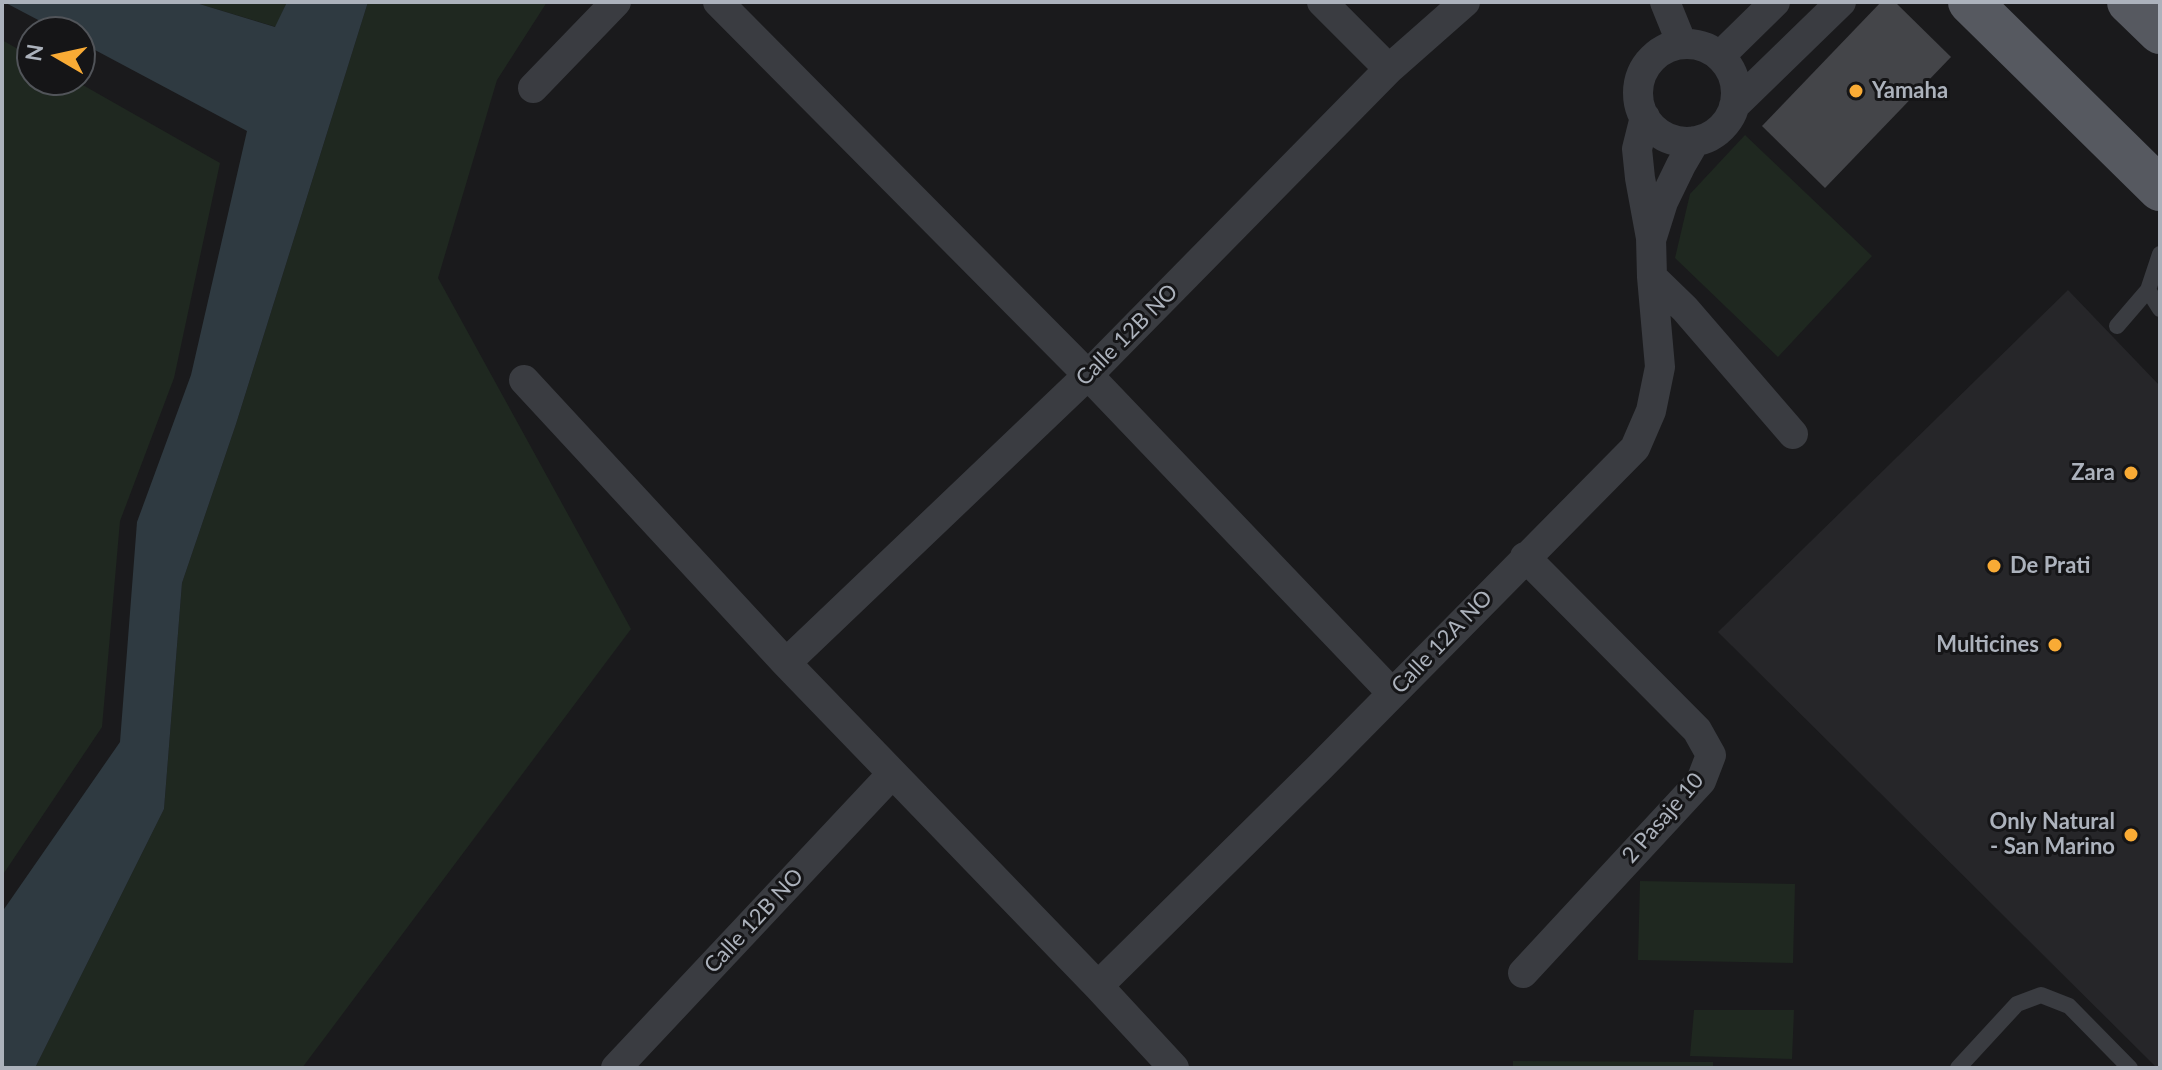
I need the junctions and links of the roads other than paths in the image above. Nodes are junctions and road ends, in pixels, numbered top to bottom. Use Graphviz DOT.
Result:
graph roads {
  1 [pos="616,2"];
  2 [pos="718,2"];
  3 [pos="1322,2"];
  4 [pos="1465,2"];
  5 [pos="1665,2"];
  6 [pos="1775,2"];
  7 [pos="1841,2"];
  8 [pos="1970,2"];
  9 [pos="2129,2"];
  10 [pos="2160,32"];
  11 [pos="1682,44"];
  12 [pos="1720,56"];
  13 [pos="1389,69"];
  14 [pos="533,88"];
  15 [pos="1734,106"];
  16 [pos="1645,117"];
  17 [pos="1695,141"];
  18 [pos="2160,189"];
  19 [pos="1651,238"];
  20 [pos="2160,254"];
  21 [pos="1652,277"];
  22 [pos="2148,290"];
  23 [pos="2160,309"];
  24 [pos="2117,326"];
  25 [pos="1088,375"];
  26 [pos="524,380"];
  27 [pos="1793,434"];
  28 [pos="1525,557"];
  29 [pos="786,663"];
  30 [pos="1392,693"];
  31 [pos="892,774"];
  32 [pos="1523,973"];
  33 [pos="1098,986"];
  34 [pos="616,1068"];
  35 [pos="1174,1068"];
  36 [pos="1958,1068"];
  37 [pos="2130,1068"];
  1 -- 14 [label="street"];
  2 -- 25 [label="street"];
  3 -- 13 [label="street"];
  4 -- 13 [label="street, Calle 12B NO"];
  5 -- 11 [label="street"];
  6 -- 12 [label="street"];
  7 -- 15 [label="street"];
  8 -- 18 [label="main road"];
  9 -- 10 [label="main road"];
  11 -- 12 [label="street"];
  11 -- 16 [label="street"];
  12 -- 15 [label="street"];
  13 -- 25 [label="street, Calle 12B NO"];
  15 -- 17 [label="street"];
  16 -- 17 [label="street"];
  16 -- 19 [label="street, Calle 12A NO"];
  17 -- 19 [label="street, Calle 12A NO"];
  19 -- 21 [label="street, Calle 12A NO"];
  20 -- 22 [label="lane"];
  21 -- 27 [label="street"];
  21 -- 28 [label="street, Calle 12A NO"];
  22 -- 23 [label="lane"];
  22 -- 24 [label="lane"];
  25 -- 29 [label="street, Calle 12B NO"];
  25 -- 30 [label="street"];
  26 -- 29 [label="street"];
  28 -- 30 [label="street, Calle 12A NO"];
  28 -- 32 [label="street, 2 Pasaje 10"];
  29 -- 31 [label="street"];
  30 -- 33 [label="street, Calle 12A NO"];
  31 -- 33 [label="street"];
  31 -- 34 [label="street, Calle 12B NO"];
  33 -- 35 [label="street"];
  36 -- 37 [label="lane"];
}
